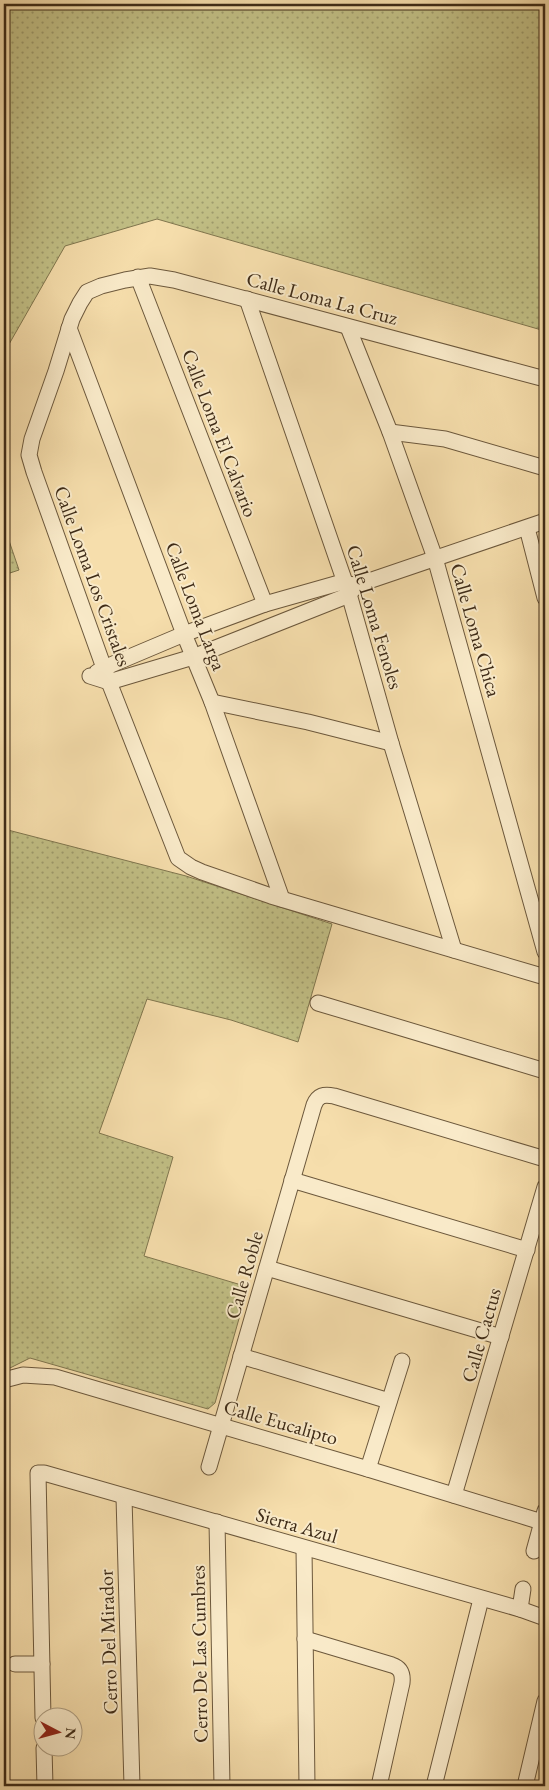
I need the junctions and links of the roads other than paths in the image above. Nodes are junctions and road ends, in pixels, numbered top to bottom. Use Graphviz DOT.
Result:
graph roads {
  1 [pos="138,277"];
  2 [pos="87,292"];
  3 [pos="247,299"];
  4 [pos="348,326"];
  5 [pos="69,328"];
  6 [pos="545,379"];
  7 [pos="390,432"];
  8 [pos="545,468"];
  9 [pos="545,521"];
  10 [pos="527,528"];
  11 [pos="435,558"];
  12 [pos="350,587"];
  13 [pos="545,598"];
  14 [pos="265,604"];
  15 [pos="184,634"];
  16 [pos="193,657"];
  17 [pos="107,675"];
  18 [pos="212,702"];
  19 [pos="391,743"];
  20 [pos="282,899"];
  21 [pos="454,950"];
  22 [pos="545,952"];
  23 [pos="545,977"];
  24 [pos="318,1003"];
  25 [pos="545,1071"];
  26 [pos="545,1159"];
  27 [pos="292,1180"];
  28 [pos="545,1188"];
  29 [pos="527,1250"];
  30 [pos="267,1268"];
  31 [pos="501,1337"];
  32 [pos="241,1356"];
  33 [pos="402,1361"];
  34 [pos="4,1380"];
  35 [pos="389,1401"];
  36 [pos="221,1426"];
  37 [pos="209,1467"];
  38 [pos="368,1469"];
  39 [pos="454,1495"];
  40 [pos="124,1497"];
  41 [pos="544,1519"];
  42 [pos="217,1522"];
  43 [pos="304,1548"];
  44 [pos="534,1551"];
  45 [pos="524,1589"];
  46 [pos="481,1599"];
  47 [pos="520,1609"];
  48 [pos="545,1618"];
  49 [pos="306,1639"];
  50 [pos="15,1664"];
  51 [pos="42,1664"];
  52 [pos="545,1701"];
  53 [pos="43,1708"];
  54 [pos="44,1758"];
  55 [pos="45,1786"];
  56 [pos="132,1786"];
  57 [pos="222,1786"];
  58 [pos="308,1786"];
  59 [pos="379,1786"];
  60 [pos="434,1786"];
  61 [pos="526,1786"];
  1 -- 2 [label="street, Calle Loma La Cruz"];
  1 -- 3 [label="street, Calle Loma La Cruz"];
  1 -- 14 [label="street, Calle Loma El Calvario"];
  2 -- 5 [label="street, Calle Loma Los Cristales"];
  3 -- 4 [label="street, Calle Loma La Cruz"];
  3 -- 12 [label="street, Calle Loma Fenoles"];
  4 -- 6 [label="street, Calle Loma La Cruz"];
  4 -- 7 [label="street, Calle Loma Chica"];
  5 -- 15 [label="street, Calle Loma Larga"];
  5 -- 17 [label="street, Calle Loma Los Cristales"];
  7 -- 8 [label="street"];
  7 -- 11 [label="street, Calle Loma Chica"];
  9 -- 10 [label="street"];
  10 -- 11 [label="street"];
  10 -- 13 [label="street"];
  11 -- 12 [label="street"];
  11 -- 22 [label="street, Calle Loma Chica"];
  12 -- 14 [label="street"];
  12 -- 16 [label="street"];
  12 -- 19 [label="street, Calle Loma Fenoles"];
  14 -- 15 [label="street"];
  15 -- 16 [label="street, Calle Loma Larga"];
  15 -- 17 [label="street"];
  16 -- 17 [label="street"];
  16 -- 18 [label="street, Calle Loma Larga"];
  17 -- 20 [label="street, Calle Loma Los Cristales"];
  18 -- 19 [label="street"];
  18 -- 20 [label="street, Calle Loma Larga"];
  19 -- 21 [label="street, Calle Loma Fenoles"];
  20 -- 21 [label="street"];
  21 -- 23 [label="street"];
  24 -- 25 [label="street"];
  26 -- 27 [label="street, Calle Roble"];
  27 -- 29 [label="street"];
  27 -- 30 [label="street, Calle Roble"];
  28 -- 29 [label="street, Calle Cactus"];
  29 -- 31 [label="street, Calle Cactus"];
  30 -- 31 [label="street"];
  30 -- 32 [label="street, Calle Roble"];
  31 -- 39 [label="street, Calle Cactus"];
  32 -- 35 [label="street"];
  32 -- 36 [label="street, Calle Roble"];
  33 -- 35 [label="street"];
  34 -- 36 [label="street, Calle Eucalipto"];
  35 -- 38 [label="street"];
  36 -- 37 [label="street, Calle Roble"];
  36 -- 38 [label="street, Calle Eucalipto"];
  38 -- 39 [label="street, Calle Eucalipto"];
  39 -- 41 [label="street, Calle Eucalipto"];
  40 -- 42 [label="street, Sierra Azul"];
  40 -- 51 [label="street, Sierra Azul"];
  40 -- 56 [label="street, Cerro Del Mirador"];
  41 -- 44 [label="street"];
  42 -- 43 [label="street, Sierra Azul"];
  42 -- 57 [label="street, Cerro De Las Cumbres"];
  43 -- 46 [label="street, Sierra Azul"];
  43 -- 49 [label="street"];
  45 -- 47 [label="street"];
  46 -- 47 [label="street, Sierra Azul"];
  46 -- 60 [label="street"];
  47 -- 48 [label="street, Sierra Azul"];
  49 -- 58 [label="street"];
  49 -- 59 [label="street"];
  50 -- 51 [label="street"];
  51 -- 53 [label="street"];
  52 -- 61 [label="street"];
  54 -- 55 [label="street"];
}
